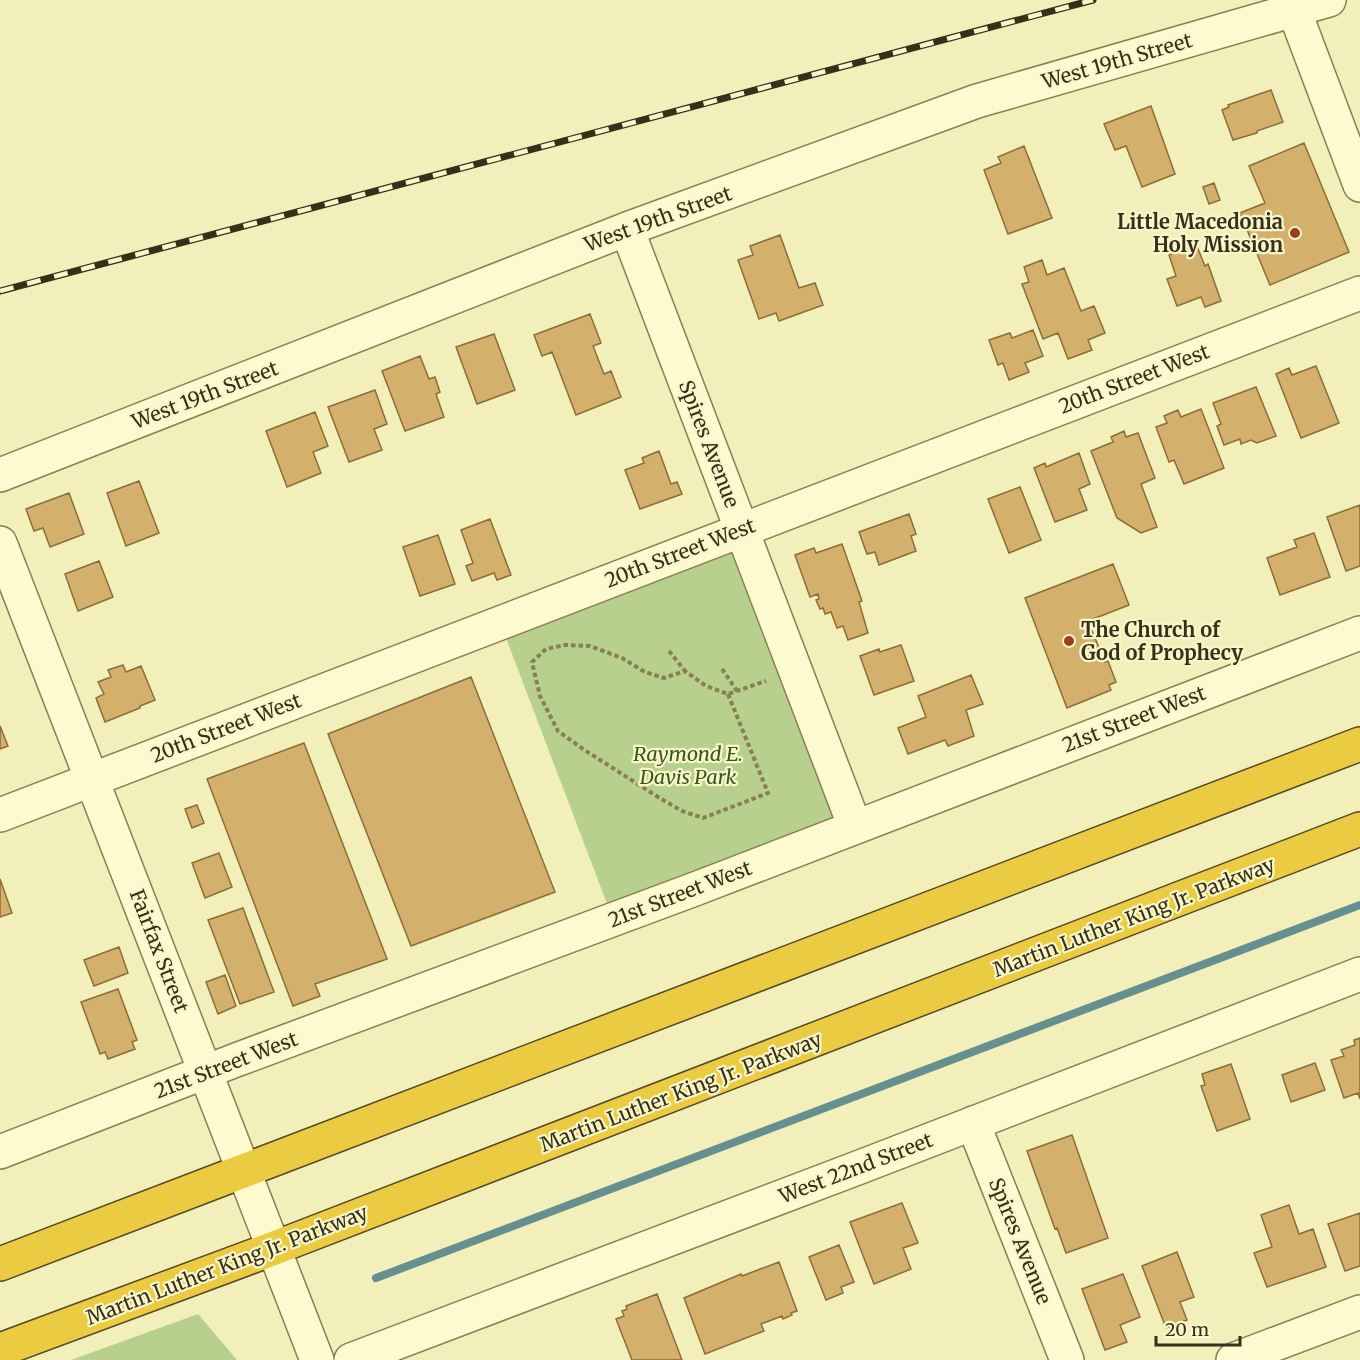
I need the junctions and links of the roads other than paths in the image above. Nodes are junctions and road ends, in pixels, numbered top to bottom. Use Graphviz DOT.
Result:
graph roads {
  1 [pos="1329,0"];
  2 [pos="1294,10"];
  3 [pos="1360,185"];
  4 [pos="627,229"];
  5 [pos="1360,293"];
  6 [pos="0,475"];
  7 [pos="742,529"];
  8 [pos="0,543"];
  9 [pos="1360,633"];
  10 [pos="1360,744"];
  11 [pos="92,779"];
  12 [pos="0,815"];
  13 [pos="855,827"];
  14 [pos="1360,830"];
  15 [pos="1360,974"];
  16 [pos="206,1071"];
  17 [pos="973,1123"];
  18 [pos="0,1152"];
  19 [pos="244,1172"];
  20 [pos="272,1249"];
  21 [pos="0,1264"];
  22 [pos="1360,1312"];
  23 [pos="0,1350"];
  24 [pos="317,1360"];
  25 [pos="351,1360"];
  26 [pos="1066,1360"];
  27 [pos="1233,1360"];
  1 -- 2 [label="street, West 19th Street"];
  2 -- 3 [label="street"];
  2 -- 4 [label="street, West 19th Street"];
  4 -- 6 [label="street, West 19th Street"];
  4 -- 7 [label="street, Spires Avenue"];
  5 -- 7 [label="street, 20th Street West"];
  7 -- 11 [label="street, 20th Street West"];
  7 -- 13 [label="street, Spires Avenue"];
  8 -- 11 [label="street, Fairfax Street"];
  9 -- 13 [label="street, 21st Street West"];
  10 -- 19 [label="highway"];
  11 -- 12 [label="street, 20th Street West"];
  11 -- 16 [label="street, Fairfax Street"];
  13 -- 16 [label="street, 21st Street West"];
  14 -- 20 [label="highway, Martin Luther King Jr. Parkway"];
  15 -- 17 [label="street, West 22nd Street"];
  16 -- 18 [label="street, 21st Street West"];
  16 -- 19 [label="street, Fairfax Street"];
  17 -- 25 [label="street, West 22nd Street"];
  17 -- 26 [label="street, Spires Avenue"];
  19 -- 20 [label="street, Fairfax Street"];
  19 -- 21 [label="highway"];
  20 -- 23 [label="highway, Martin Luther King Jr. Parkway"];
  20 -- 24 [label="street, Fairfax Street"];
  22 -- 27 [label="street"];
}
